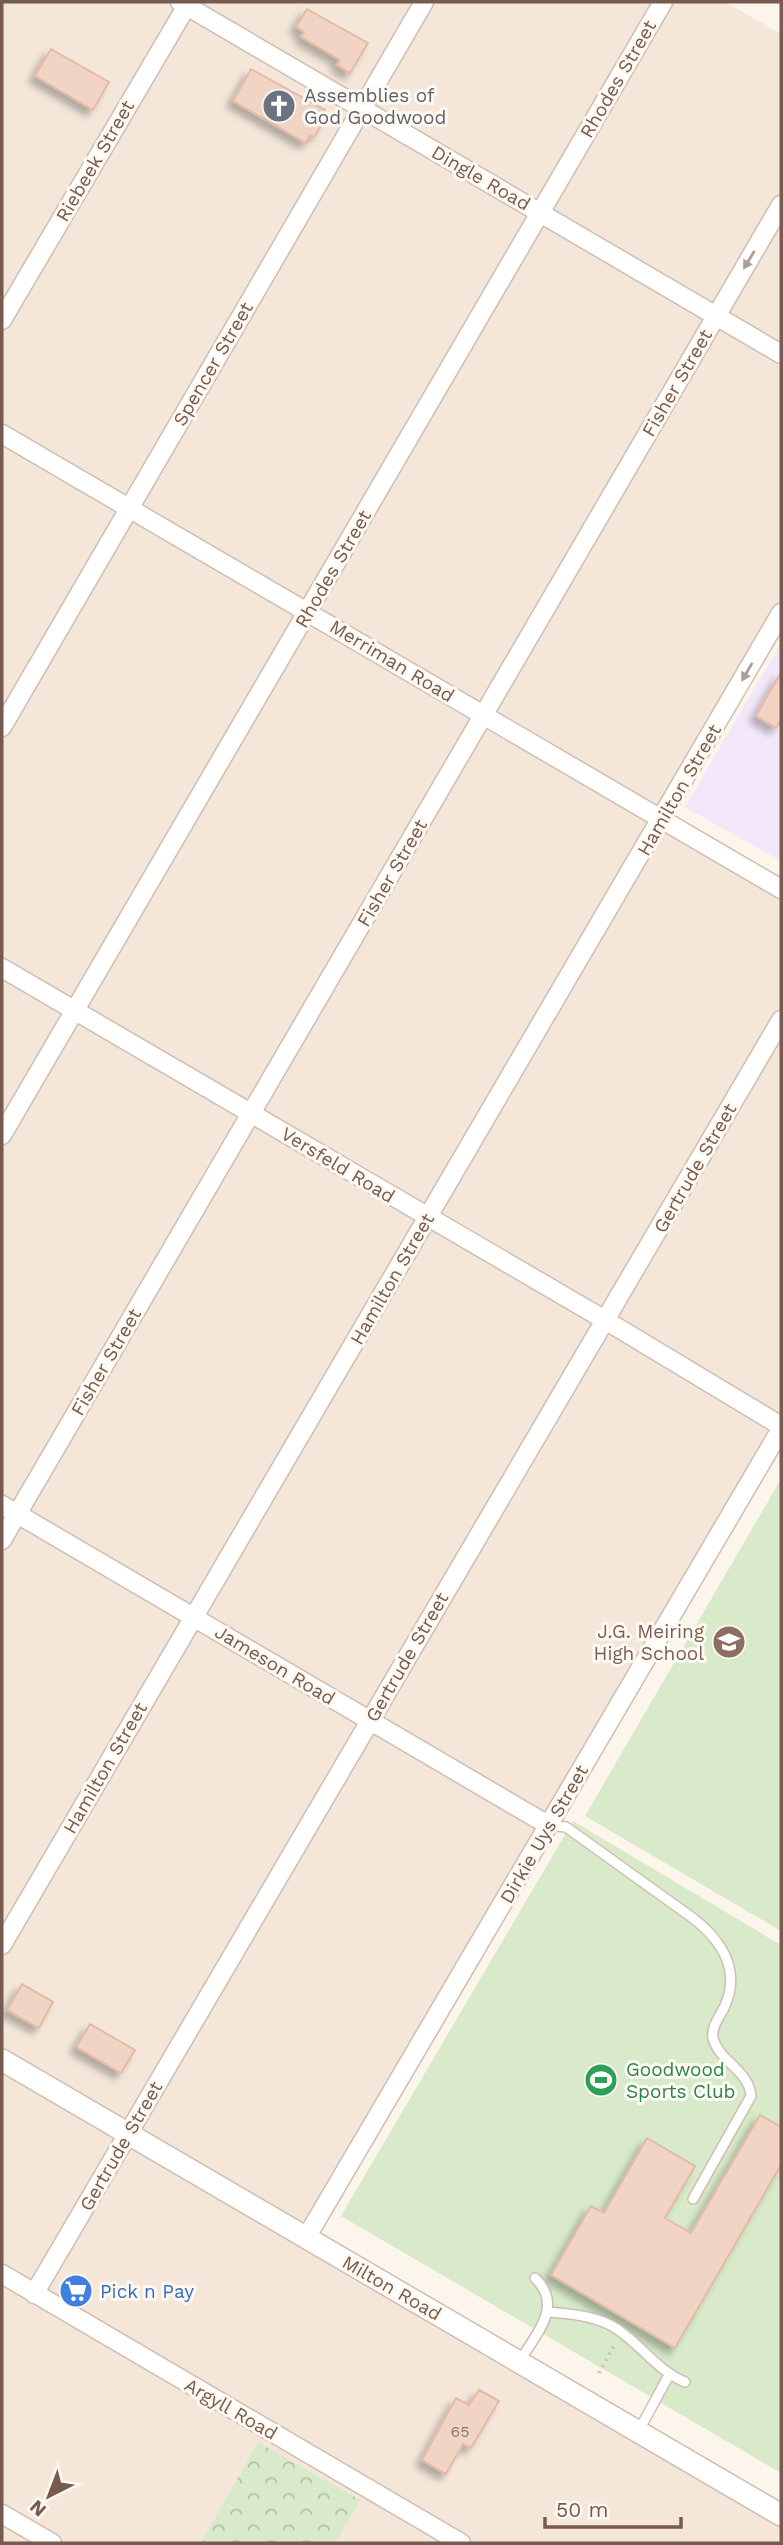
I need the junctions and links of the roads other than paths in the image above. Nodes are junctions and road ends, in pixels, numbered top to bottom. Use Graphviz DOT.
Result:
graph roads {
  1 [pos="424,2"];
  2 [pos="663,2"];
  3 [pos="185,3"];
  4 [pos="362,108"];
  5 [pos="781,205"];
  6 [pos="541,213"];
  7 [pos="717,315"];
  8 [pos="2,320"];
  9 [pos="781,354"];
  10 [pos="2,434"];
  11 [pos="128,509"];
  12 [pos="309,612"];
  13 [pos="781,613"];
  14 [pos="484,716"];
  15 [pos="2,727"];
  16 [pos="662,819"];
  17 [pos="781,889"];
  18 [pos="2,968"];
  19 [pos="74,1011"];
  20 [pos="781,1020"];
  21 [pos="251,1113"];
  22 [pos="2,1135"];
  23 [pos="427,1218"];
  24 [pos="605,1320"];
  25 [pos="781,1428"];
  26 [pos="9,1510"];
  27 [pos="2,1540"];
  28 [pos="194,1618"];
  29 [pos="369,1721"];
  30 [pos="548,1825"];
  31 [pos="2,1945"];
  32 [pos="2,2060"];
  33 [pos="128,2134"];
  34 [pos="693,2199"];
  35 [pos="306,2238"];
  36 [pos="2,2274"];
  37 [pos="535,2278"];
  38 [pos="34,2294"];
  39 [pos="550,2312"];
  40 [pos="519,2362"];
  41 [pos="670,2375"];
  42 [pos="685,2382"];
  43 [pos="638,2432"];
  44 [pos="2,2514"];
  45 [pos="781,2515"];
  46 [pos="52,2543"];
  47 [pos="461,2543"];
  1 -- 4 [label="street, Spencer Street"];
  2 -- 6 [label="street, Rhodes Street"];
  3 -- 4 [label="street, Dingle Road"];
  3 -- 8 [label="street, Riebeek Street"];
  4 -- 6 [label="street, Dingle Road"];
  4 -- 11 [label="street, Spencer Street"];
  5 -- 7 [label="street, Fisher Street, one-way"];
  6 -- 7 [label="street, Dingle Road"];
  6 -- 12 [label="street, Rhodes Street"];
  7 -- 9 [label="street, Dingle Road"];
  7 -- 14 [label="street, Fisher Street"];
  10 -- 11 [label="street, Merriman Road"];
  11 -- 12 [label="street, Merriman Road"];
  11 -- 15 [label="street, Spencer Street"];
  12 -- 14 [label="street, Merriman Road"];
  12 -- 19 [label="street, Rhodes Street"];
  13 -- 16 [label="street, Hamilton Street, one-way"];
  14 -- 16 [label="street, Merriman Road"];
  14 -- 21 [label="street, Fisher Street"];
  16 -- 17 [label="street, Merriman Road"];
  16 -- 23 [label="street, Hamilton Street"];
  18 -- 19 [label="street, Versfeld Road"];
  19 -- 21 [label="street, Versfeld Road"];
  19 -- 22 [label="street, Rhodes Street"];
  20 -- 24 [label="street, Gertrude Street"];
  21 -- 23 [label="street, Versfeld Road"];
  21 -- 26 [label="street, Fisher Street"];
  23 -- 24 [label="street, Versfeld Road"];
  23 -- 28 [label="street, Hamilton Street"];
  24 -- 25 [label="street, Versfeld Road"];
  24 -- 29 [label="street, Gertrude Street"];
  25 -- 30 [label="street, Dirkie Uys Street"];
  26 -- 27 [label="street, Fisher Street"];
  26 -- 28 [label="street, Jameson Road"];
  28 -- 29 [label="street, Jameson Road"];
  28 -- 31 [label="street, Hamilton Street"];
  29 -- 30 [label="street, Jameson Road"];
  29 -- 33 [label="street, Gertrude Street"];
  30 -- 34 [label="lane"];
  30 -- 35 [label="street, Dirkie Uys Street"];
  32 -- 33 [label="street, Milton Road"];
  33 -- 35 [label="street, Milton Road"];
  33 -- 38 [label="street, Gertrude Street"];
  35 -- 40 [label="street, Milton Road"];
  36 -- 38 [label="street, Argyll Road"];
  37 -- 39 [label="lane"];
  38 -- 47 [label="street, Argyll Road"];
  39 -- 40 [label="lane"];
  39 -- 41 [label="lane"];
  40 -- 43 [label="street, Milton Road"];
  41 -- 42 [label="lane"];
  41 -- 43 [label="lane"];
  43 -- 45 [label="street, Milton Road"];
  44 -- 46 [label="street"];
}
